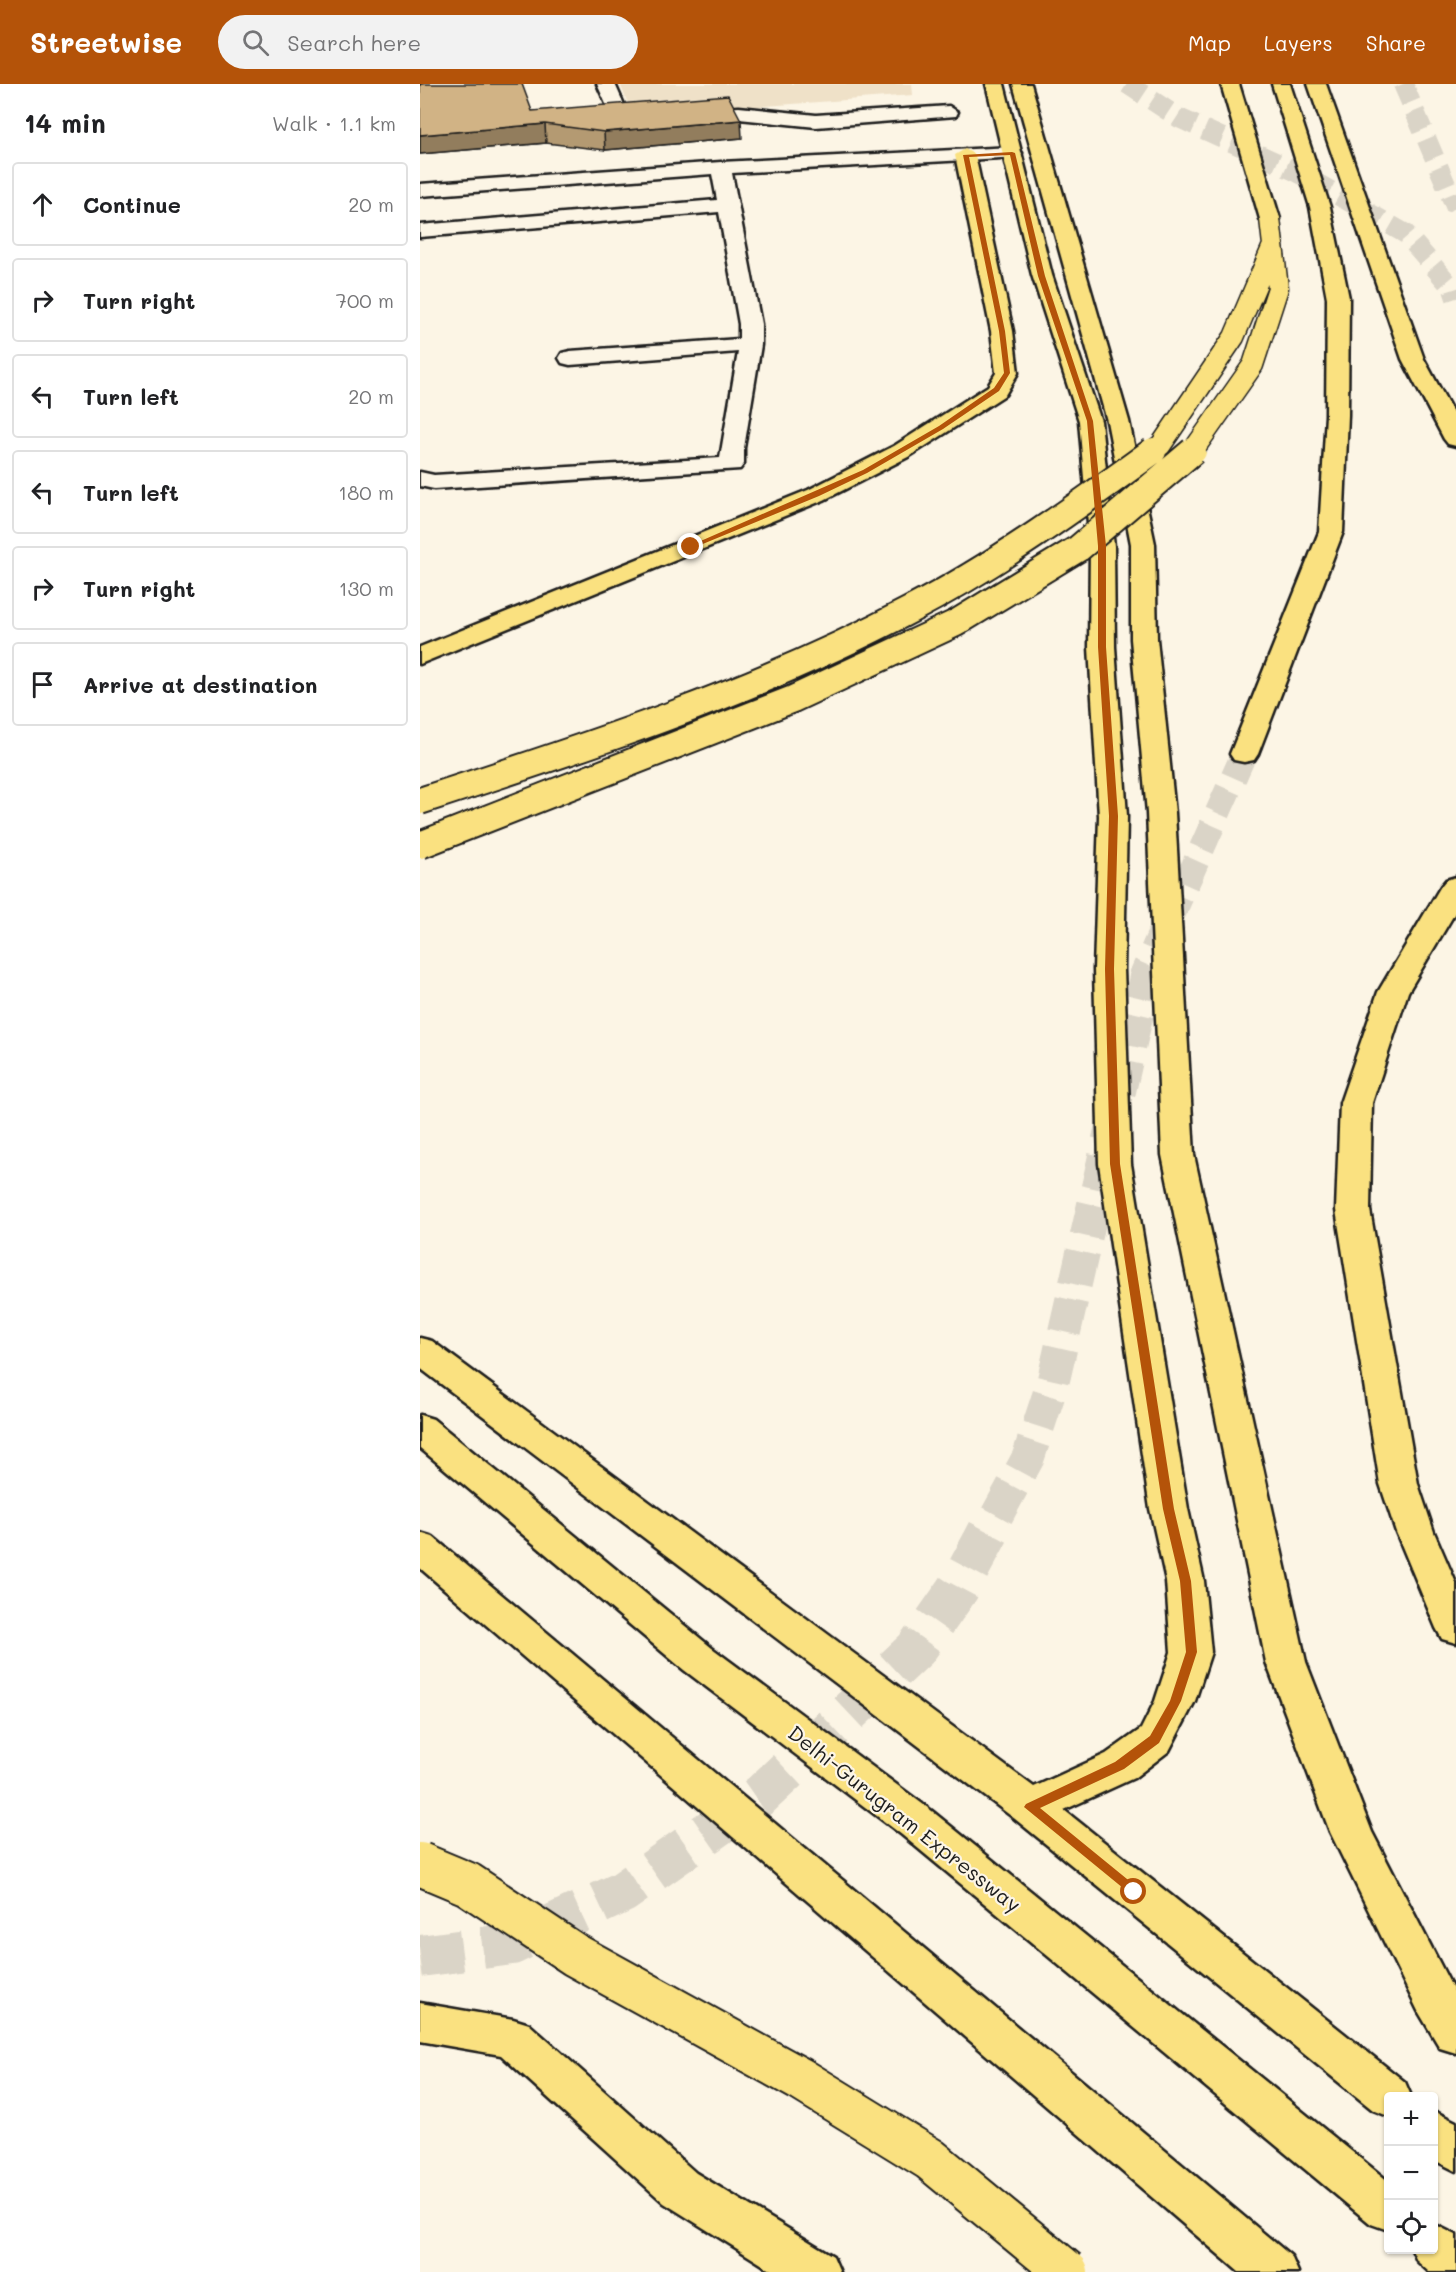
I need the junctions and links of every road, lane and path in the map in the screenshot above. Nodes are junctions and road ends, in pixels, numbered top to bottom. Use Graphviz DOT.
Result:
graph roads {
  1 [pos="606,84"];
  2 [pos="995,84"];
  3 [pos="1022,84"];
  4 [pos="1230,84"];
  5 [pos="1281,84"];
  6 [pos="1317,84"];
  7 [pos="617,109"];
  8 [pos="672,117"];
  9 [pos="1012,153"];
  10 [pos="965,155"];
  11 [pos="721,168"];
  12 [pos="420,190"];
  13 [pos="728,205"];
  14 [pos="1272,230"];
  15 [pos="420,231"];
  16 [pos="750,345"];
  17 [pos="570,358"];
  18 [pos="1456,439"];
  19 [pos="420,479"];
  20 [pos="420,656"];
  21 [pos="1244,754"];
  22 [pos="420,801"];
  23 [pos="420,844"];
  24 [pos="1456,886"];
  25 [pos="420,1350"];
  26 [pos="420,1428"];
  27 [pos="420,1547"];
  28 [pos="1456,1628"];
  29 [pos="1030,1807"];
  30 [pos="420,1864"];
  31 [pos="420,2022"];
  32 [pos="1456,2034"];
  33 [pos="1384,2093"];
  34 [pos="1438,2135"];
  35 [pos="1456,2150"];
  36 [pos="1384,2205"];
  37 [pos="1438,2249"];
  38 [pos="1456,2265"];
  39 [pos="816,2272"];
  40 [pos="1067,2272"];
  41 [pos="1274,2272"];
  1 -- 7 [label="street"];
  2 -- 9 [label="main road"];
  3 -- 32 [label="main road"];
  4 -- 14 [label="main road"];
  5 -- 21 [label="main road"];
  6 -- 18 [label="main road"];
  8 -- 10 [label="street"];
  9 -- 10 [label="street"];
  9 -- 29 [label="main road"];
  10 -- 11 [label="street"];
  10 -- 20 [label="main road"];
  11 -- 12 [label="street"];
  11 -- 13 [label="street"];
  13 -- 15 [label="street"];
  13 -- 16 [label="street"];
  14 -- 22 [label="main road, bridge"];
  14 -- 23 [label="main road, bridge"];
  16 -- 17 [label="street"];
  16 -- 19 [label="street"];
  24 -- 28 [label="main road"];
  25 -- 29 [label="main road"];
  26 -- 36 [label="main road, Delhi-Gurugram Expressway"];
  27 -- 41 [label="main road"];
  29 -- 33 [label="main road"];
  30 -- 40 [label="main road, bridge"];
  31 -- 39 [label="main road"];
  34 -- 35 [label="main road"];
  37 -- 38 [label="main road"];
}
